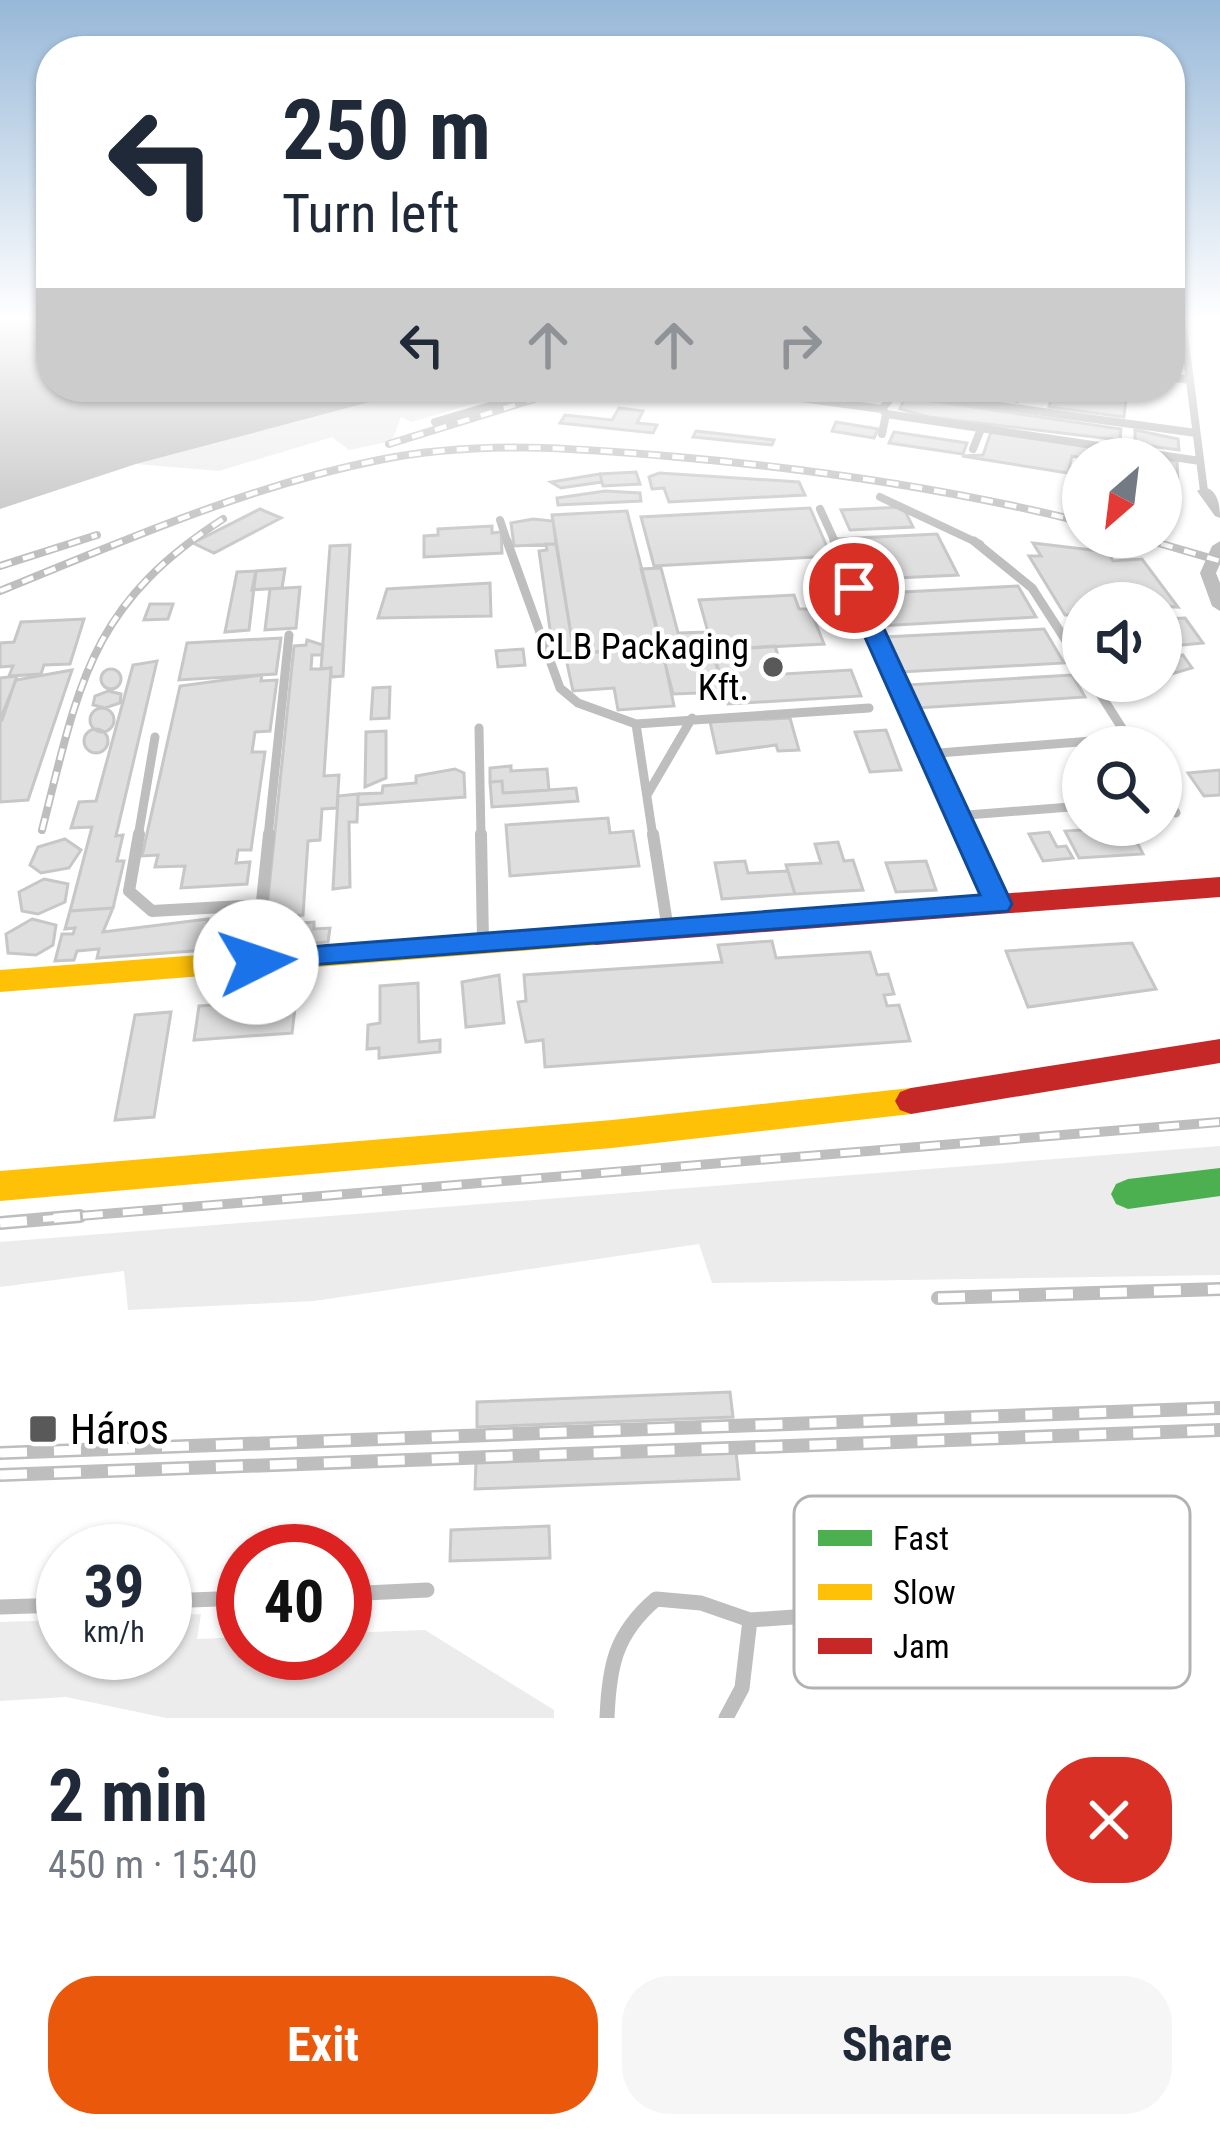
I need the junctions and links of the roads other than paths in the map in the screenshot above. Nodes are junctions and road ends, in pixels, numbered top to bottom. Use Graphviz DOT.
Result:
graph roads {
  1 [pos="1192,398"];
  2 [pos="504,402"];
  3 [pos="822,402"];
  4 [pos="890,402"];
  5 [pos="980,402"];
  6 [pos="884,411"];
  7 [pos="435,422"];
  8 [pos="1129,424"];
  9 [pos="982,429"];
  10 [pos="1196,433"];
  11 [pos="882,434"];
  12 [pos="1126,438"];
  13 [pos="1062,443"];
  14 [pos="973,449"];
  15 [pos="1182,459"];
  16 [pos="1200,461"];
  17 [pos="880,497"];
  18 [pos="1212,503"];
  19 [pos="820,509"];
  20 [pos="500,520"];
  21 [pos="1220,546"];
  22 [pos="1220,606"];
  23 [pos="289,634"];
  24 [pos="1062,634"];
  25 [pos="869,708"];
  26 [pos="692,718"];
  27 [pos="636,724"];
  28 [pos="479,728"];
  29 [pos="155,737"];
  30 [pos="1062,746"];
  31 [pos="926,754"];
  32 [pos="647,795"];
  33 [pos="1062,808"];
  34 [pos="956,816"];
  35 [pos="1220,886"];
  36 [pos="998,904"];
  37 [pos="261,905"];
  38 [pos="668,930"];
  39 [pos="483,945"];
  40 [pos="256,962"];
  41 [pos="0,982"];
  42 [pos="1220,1051"];
  43 [pos="1220,1182"];
  44 [pos="0,1186"];
  45 [pos="1127,1194"];
  46 [pos="427,1590"];
  47 [pos="372,1593"];
  48 [pos="36,1606"];
  49 [pos="0,1607"];
  50 [pos="794,1616"];
  51 [pos="749,1619"];
  52 [pos="608,1718"];
  53 [pos="726,1718"];
  1 -- 10 [label="lane"];
  2 -- 7 [label="lane"];
  3 -- 6 [label="lane"];
  4 -- 6 [label="lane"];
  5 -- 8 [label="lane"];
  6 -- 9 [label="lane"];
  6 -- 11 [label="lane"];
  8 -- 10 [label="lane"];
  8 -- 12 [label="lane"];
  9 -- 13 [label="lane"];
  9 -- 14 [label="lane"];
  10 -- 16 [label="lane"];
  15 -- 16 [label="lane"];
  16 -- 18 [label="lane"];
  17 -- 24 [label="lane"];
  19 -- 31 [label="lane"];
  20 -- 27 [label="lane"];
  21 -- 22 [label="street"];
  23 -- 37 [label="lane"];
  25 -- 26 [label="lane"];
  26 -- 27 [label="lane"];
  26 -- 32 [label="lane"];
  27 -- 32 [label="lane"];
  28 -- 39 [label="lane"];
  29 -- 37 [label="lane"];
  30 -- 31 [label="lane"];
  31 -- 34 [label="lane"];
  32 -- 38 [label="lane"];
  33 -- 34 [label="lane"];
  34 -- 36 [label="lane"];
  35 -- 36 [label="street"];
  36 -- 38 [label="street"];
  37 -- 40 [label="lane"];
  38 -- 39 [label="street"];
  39 -- 40 [label="street"];
  40 -- 41 [label="street"];
  42 -- 44 [label="street"];
  43 -- 45 [label="street"];
  46 -- 47 [label="lane"];
  48 -- 49 [label="lane"];
  50 -- 51 [label="lane"];
  51 -- 52 [label="lane"];
  51 -- 53 [label="lane"];
}
